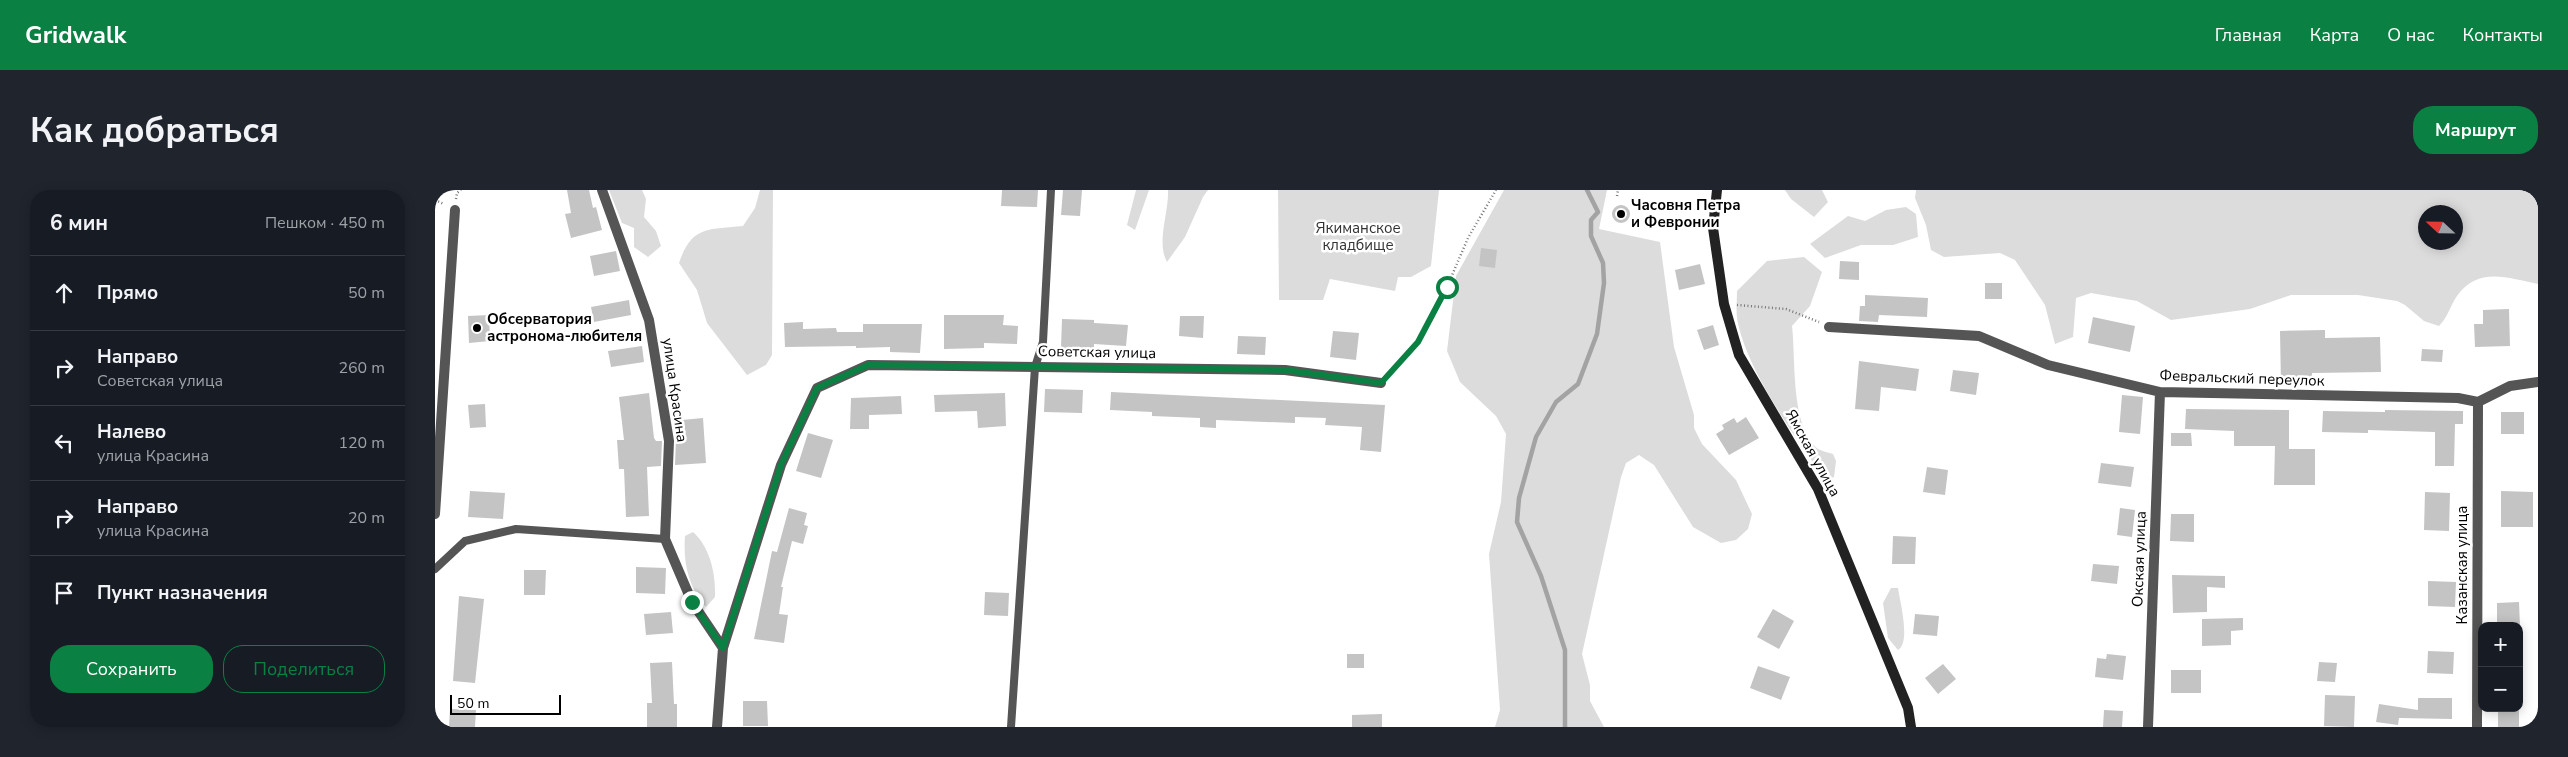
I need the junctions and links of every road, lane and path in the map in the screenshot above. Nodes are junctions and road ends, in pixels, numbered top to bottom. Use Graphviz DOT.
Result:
graph roads {
  1 [pos="602,190"];
  2 [pos="1051,190"];
  3 [pos="1497,190"];
  4 [pos="1618,190"];
  5 [pos="1717,190"];
  6 [pos="1617,196"];
  7 [pos="455,210"];
  8 [pos="1724,304"];
  9 [pos="1829,326"];
  10 [pos="1035,366"];
  11 [pos="2538,382"];
  12 [pos="1381,383"];
  13 [pos="2160,392"];
  14 [pos="2477,402"];
  15 [pos="435,514"];
  16 [pos="665,539"];
  17 [pos="435,569"];
  18 [pos="723,648"];
  19 [pos="717,727"];
  20 [pos="1011,727"];
  21 [pos="1911,727"];
  22 [pos="2148,727"];
  23 [pos="2477,727"];
  1 -- 16 [label="street, улица Красина"];
  2 -- 10 [label="lane"];
  3 -- 12 [label="path"];
  4 -- 6 [label="path"];
  5 -- 8 [label="street, Ямская улица"];
  7 -- 15 [label="street"];
  8 -- 9 [label="path"];
  8 -- 21 [label="street, Ямская улица"];
  9 -- 13 [label="street, Февральский переулок"];
  10 -- 12 [label="street, Советская улица"];
  10 -- 18 [label="street, Советская улица"];
  10 -- 20 [label="lane"];
  11 -- 14 [label="street"];
  13 -- 14 [label="street, Февральский переулок"];
  13 -- 22 [label="street, Окская улица"];
  14 -- 23 [label="street, Казанская улица"];
  16 -- 17 [label="lane"];
  16 -- 18 [label="street, улица Красина"];
  18 -- 19 [label="street"];
}
